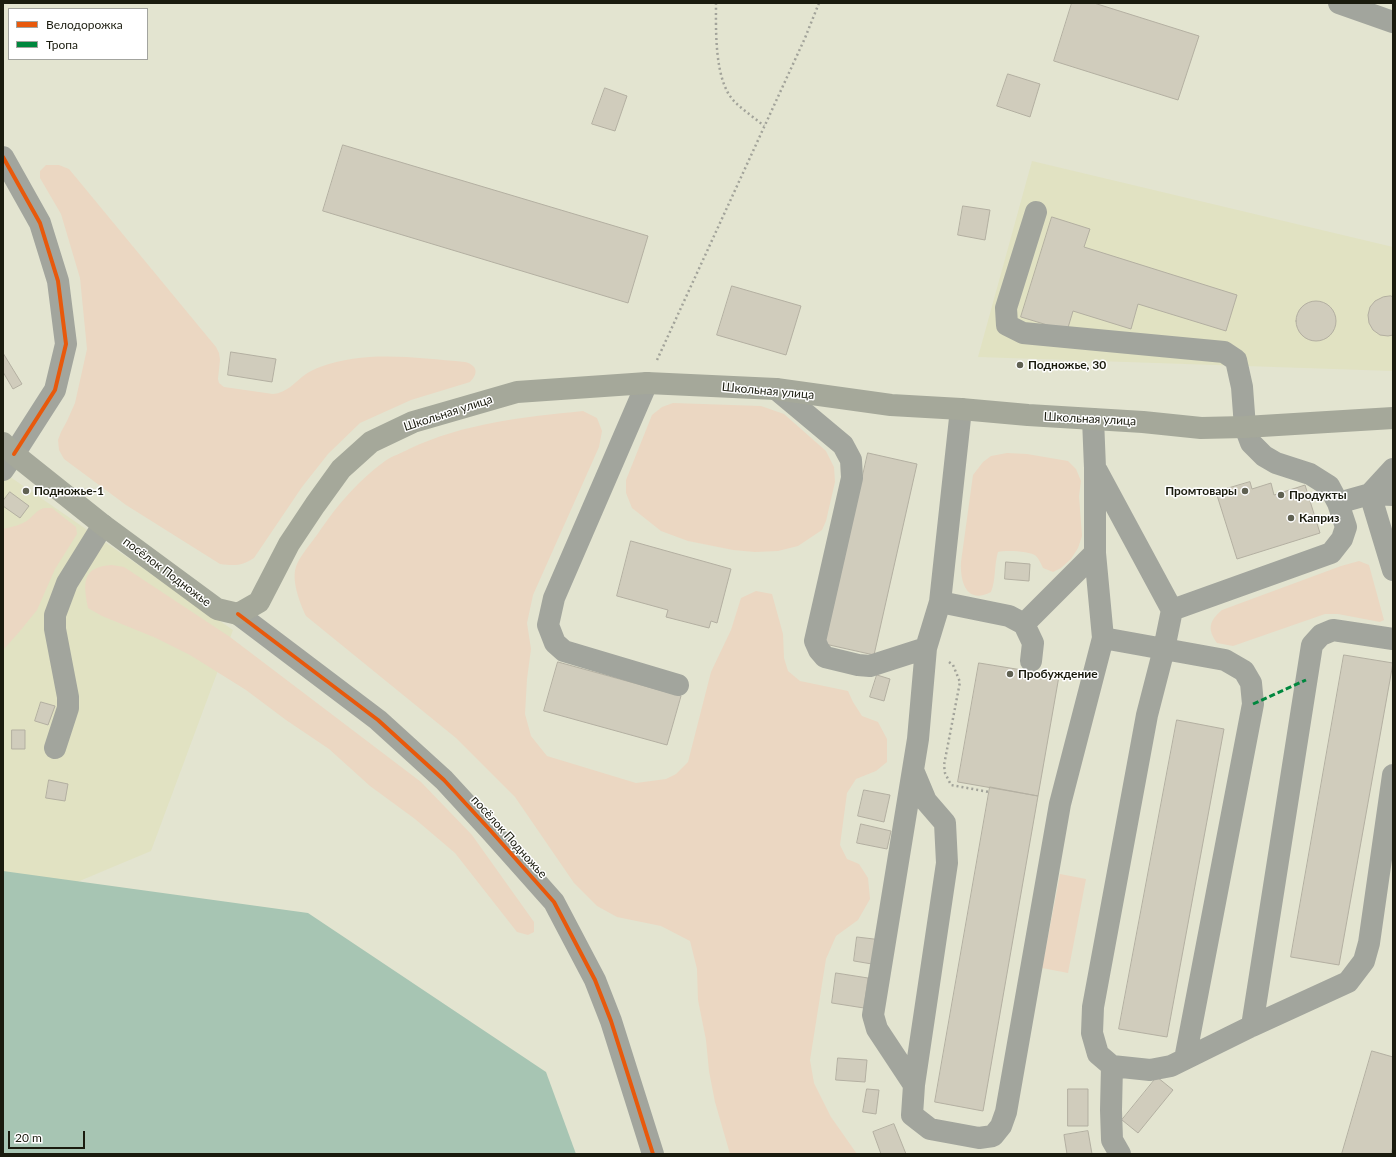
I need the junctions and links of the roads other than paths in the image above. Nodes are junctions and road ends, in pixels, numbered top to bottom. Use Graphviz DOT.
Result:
graph roads {
  1 [pos="1339,3"];
  2 [pos="1393,22"];
  3 [pos="3,157"];
  4 [pos="1036,212"];
  5 [pos="647,383"];
  6 [pos="776,389"];
  7 [pos="961,409"];
  8 [pos="1393,418"];
  9 [pos="1093,419"];
  10 [pos="1245,427"];
  11 [pos="7,456"];
  12 [pos="1096,468"];
  13 [pos="1393,469"];
  14 [pos="1370,494"];
  15 [pos="1393,496"];
  16 [pos="1338,503"];
  17 [pos="103,524"];
  18 [pos="1095,554"];
  19 [pos="1393,570"];
  20 [pos="940,602"];
  21 [pos="1172,610"];
  22 [pos="238,614"];
  23 [pos="1024,624"];
  24 [pos="1103,638"];
  25 [pos="1393,639"];
  26 [pos="926,648"];
  27 [pos="1164,648"];
  28 [pos="1031,661"];
  29 [pos="678,685"];
  30 [pos="55,748"];
  31 [pos="913,770"];
  32 [pos="1393,775"];
  33 [pos="1252,1026"];
  34 [pos="1185,1059"];
  35 [pos="1112,1066"];
  36 [pos="914,1085"];
  37 [pos="653,1154"];
  38 [pos="1120,1154"];
  1 -- 2 [label="street"];
  3 -- 11 [label="street"];
  4 -- 10 [label="street"];
  5 -- 6 [label="main road, Школьная улица"];
  5 -- 22 [label="main road, Школьная улица"];
  5 -- 29 [label="street"];
  6 -- 7 [label="main road, Школьная улица"];
  6 -- 26 [label="street"];
  7 -- 9 [label="main road, Школьная улица"];
  7 -- 20 [label="street"];
  8 -- 10 [label="main road, Школьная улица"];
  9 -- 10 [label="main road, Школьная улица"];
  9 -- 12 [label="street"];
  10 -- 16 [label="street"];
  11 -- 17 [label="main road, посёлок Подножье"];
  12 -- 18 [label="street"];
  12 -- 21 [label="street"];
  13 -- 14 [label="street"];
  14 -- 15 [label="street"];
  14 -- 16 [label="street"];
  14 -- 19 [label="street"];
  16 -- 21 [label="street"];
  17 -- 22 [label="main road, посёлок Подножье"];
  17 -- 30 [label="street"];
  18 -- 23 [label="street"];
  18 -- 24 [label="street"];
  20 -- 23 [label="street"];
  20 -- 26 [label="street"];
  21 -- 27 [label="street"];
  22 -- 37 [label="street, посёлок Подножье"];
  23 -- 28 [label="street"];
  24 -- 27 [label="street"];
  24 -- 36 [label="street"];
  25 -- 33 [label="street"];
  26 -- 31 [label="street"];
  27 -- 34 [label="street"];
  27 -- 35 [label="street"];
  31 -- 36 [label="street"];
  31 -- 36 [label="street"];
  32 -- 33 [label="street"];
  33 -- 34 [label="street"];
  34 -- 35 [label="street"];
  35 -- 38 [label="street"];
}
